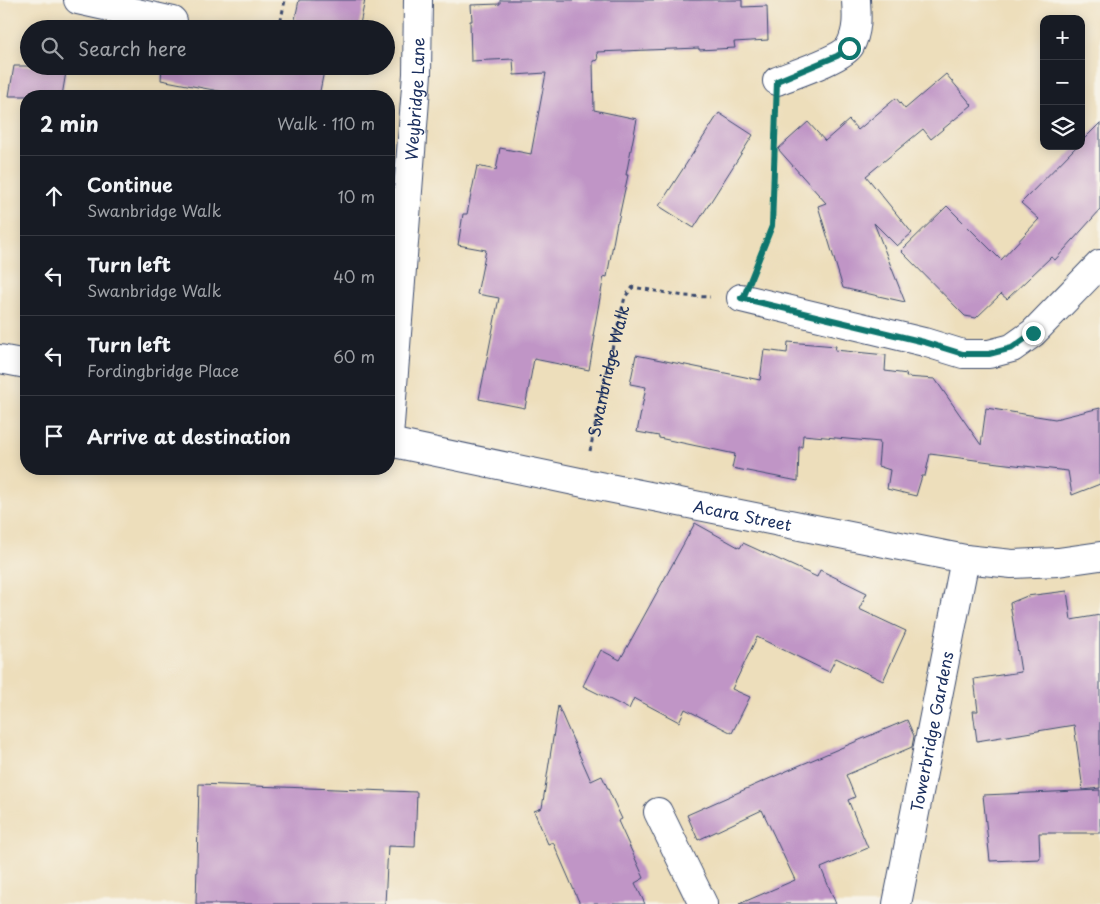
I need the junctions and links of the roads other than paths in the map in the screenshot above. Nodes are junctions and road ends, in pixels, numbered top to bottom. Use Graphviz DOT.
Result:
graph roads {
  1 [pos="78,0"];
  2 [pos="418,0"];
  3 [pos="856,0"];
  4 [pos="168,20"];
  5 [pos="777,81"];
  6 [pos="1100,264"];
  7 [pos="741,298"];
  8 [pos="0,359"];
  9 [pos="395,359"];
  10 [pos="20,363"];
  11 [pos="395,443"];
  12 [pos="1100,556"];
  13 [pos="965,559"];
  14 [pos="658,812"];
  15 [pos="703,904"];
  16 [pos="897,904"];
  1 -- 4 [label="street"];
  2 -- 9 [label="street, Weybridge Lane"];
  3 -- 5 [label="street"];
  6 -- 7 [label="street"];
  8 -- 10 [label="street"];
  11 -- 13 [label="street, Acara Street"];
  12 -- 13 [label="street, Acara Street"];
  13 -- 16 [label="street, Towerbridge Gardens"];
  14 -- 15 [label="street"];
}
